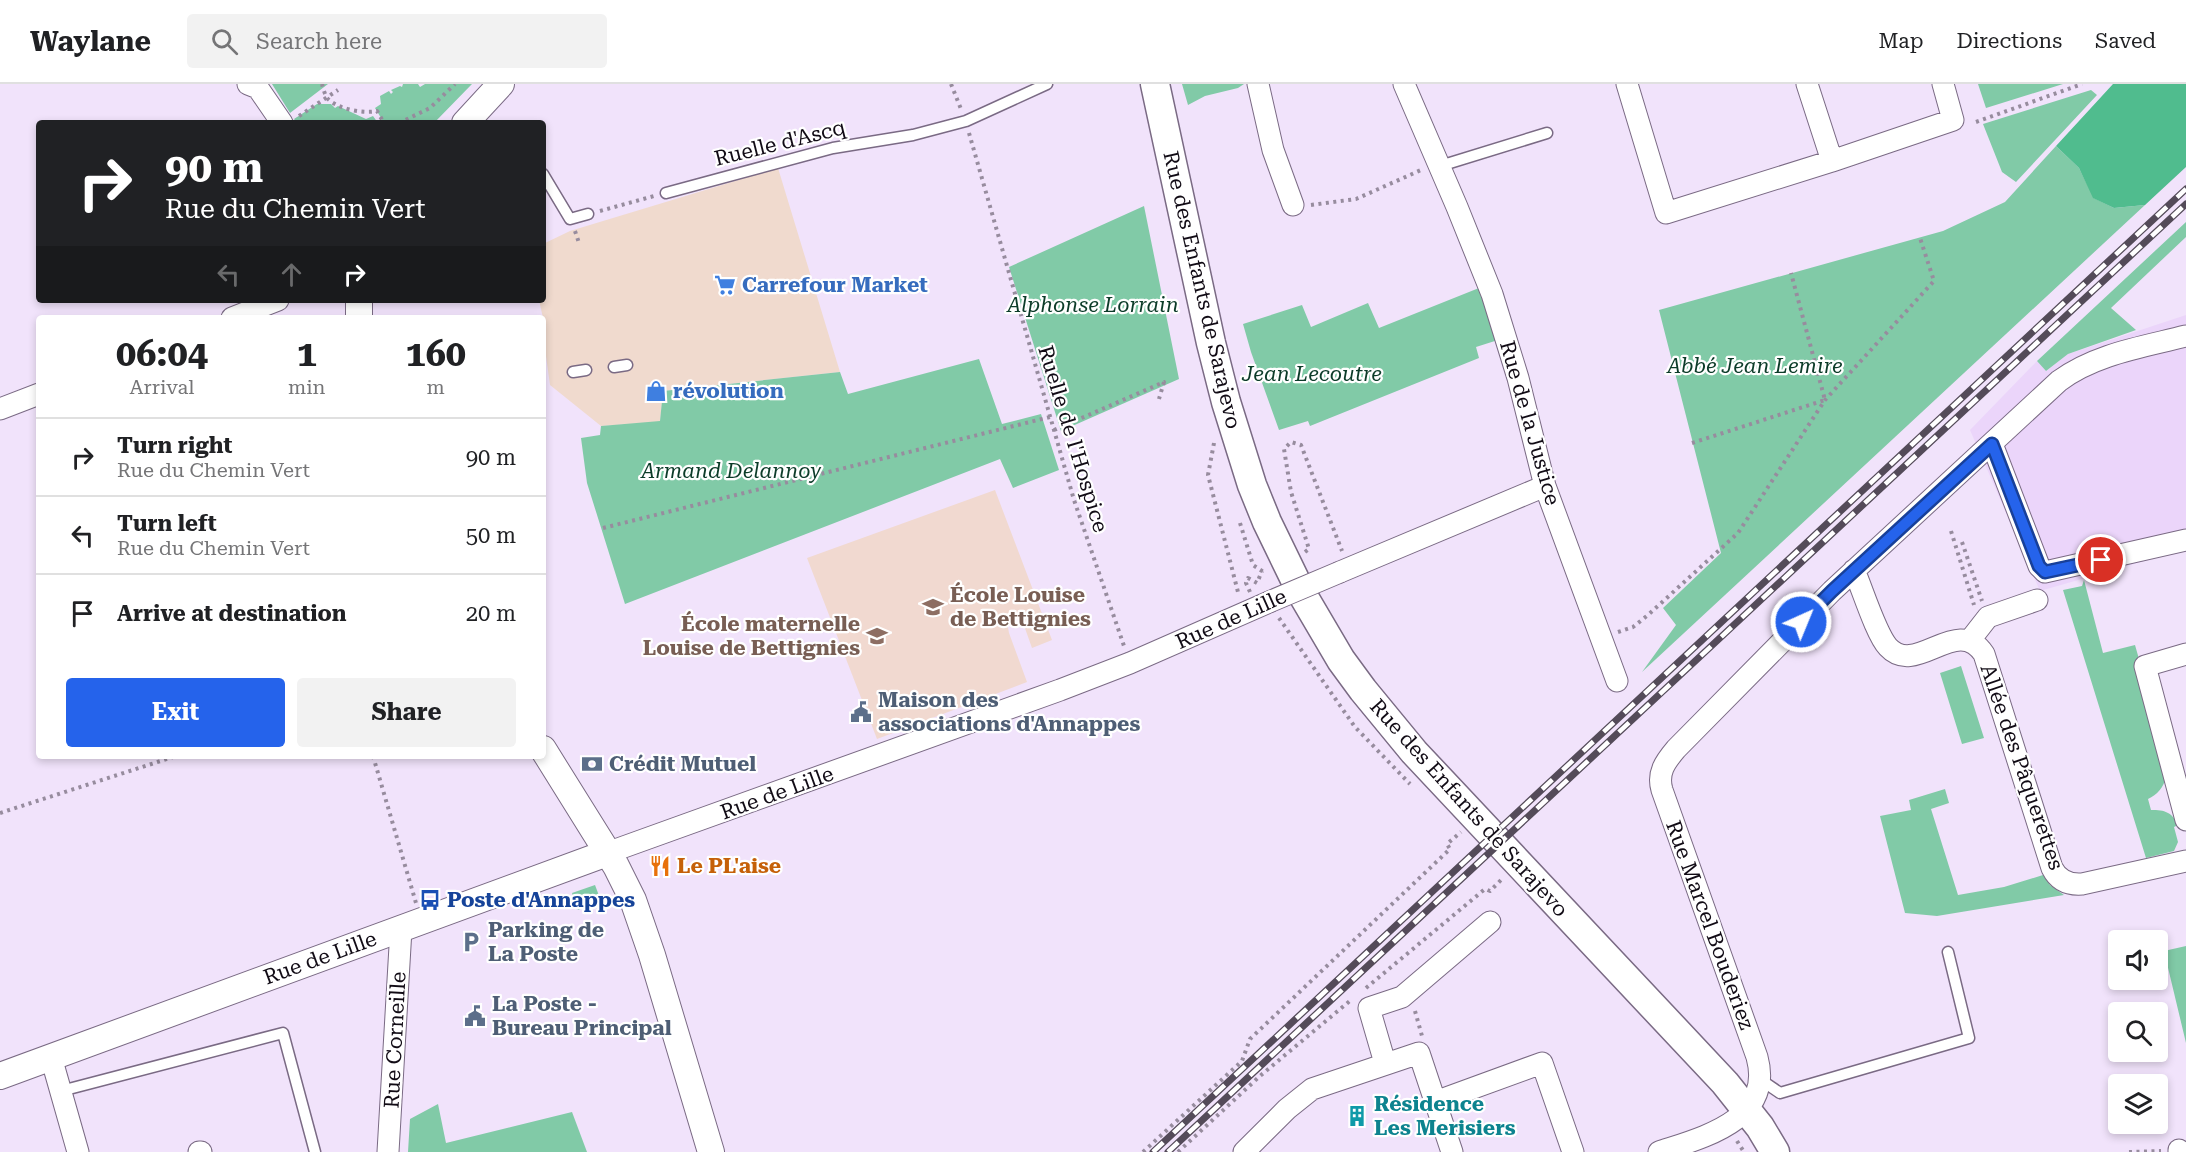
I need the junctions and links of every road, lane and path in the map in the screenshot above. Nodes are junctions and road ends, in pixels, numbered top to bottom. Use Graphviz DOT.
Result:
graph roads {
  1 [pos="248,84"];
  2 [pos="322,84"];
  3 [pos="455,84"];
  4 [pos="501,84"];
  5 [pos="951,84"];
  6 [pos="1047,84"];
  7 [pos="1155,84"];
  8 [pos="1258,84"];
  9 [pos="1404,84"];
  10 [pos="1627,84"];
  11 [pos="1807,84"];
  12 [pos="1943,84"];
  13 [pos="2082,84"];
  14 [pos="338,90"];
  15 [pos="327,98"];
  16 [pos="287,120"];
  17 [pos="290,120"];
  18 [pos="382,120"];
  19 [pos="405,120"];
  20 [pos="468,120"];
  21 [pos="966,121"];
  22 [pos="1976,122"];
  23 [pos="1547,133"];
  24 [pos="1832,161"];
  25 [pos="1439,165"];
  26 [pos="546,179"];
  27 [pos="666,193"];
  28 [pos="1293,206"];
  29 [pos="588,214"];
  30 [pos="1920,237"];
  31 [pos="1791,273"];
  32 [pos="269,303"];
  33 [pos="246,310"];
  34 [pos="2186,336"];
  35 [pos="627,365"];
  36 [pos="614,367"];
  37 [pos="586,370"];
  38 [pos="573,372"];
  39 [pos="36,395"];
  40 [pos="1159,399"];
  41 [pos="1825,400"];
  42 [pos="0,410"];
  43 [pos="1050,417"];
  44 [pos="1054,430"];
  45 [pos="1215,437"];
  46 [pos="1692,442"];
  47 [pos="1992,444"];
  48 [pos="1545,486"];
  49 [pos="603,528"];
  50 [pos="1951,531"];
  51 [pos="2186,540"];
  52 [pos="1962,542"];
  53 [pos="1299,557"];
  54 [pos="1854,570"];
  55 [pos="1344,571"];
  56 [pos="2037,600"];
  57 [pos="1983,604"];
  58 [pos="1246,612"];
  59 [pos="1974,613"];
  60 [pos="1970,640"];
  61 [pos="1602,642"];
  62 [pos="2186,654"];
  63 [pos="1130,663"];
  64 [pos="1617,681"];
  65 [pos="546,754"];
  66 [pos="167,759"];
  67 [pos="374,759"];
  68 [pos="0,813"];
  69 [pos="2186,820"];
  70 [pos="1455,837"];
  71 [pos="608,853"];
  72 [pos="2186,861"];
  73 [pos="1505,877"];
  74 [pos="1490,922"];
  75 [pos="411,925"];
  76 [pos="1948,952"];
  77 [pos="1410,990"];
  78 [pos="1360,992"];
  79 [pos="1351,1000"];
  80 [pos="1419,1053"];
  81 [pos="51,1057"];
  82 [pos="1385,1063"];
  83 [pos="0,1076"];
  84 [pos="1761,1080"];
  85 [pos="61,1091"];
  86 [pos="1435,1102"];
  87 [pos="1746,1109"];
  88 [pos="1737,1141"];
  89 [pos="1670,1150"];
  90 [pos="2179,1151"];
  91 [pos="78,1152"];
  92 [pos="315,1152"];
  93 [pos="388,1152"];
  94 [pos="711,1152"];
  95 [pos="1143,1152"];
  96 [pos="1178,1152"];
  97 [pos="1244,1152"];
  98 [pos="1452,1152"];
  99 [pos="1573,1152"];
  100 [pos="1744,1152"];
  101 [pos="1775,1152"];
  102 [pos="2129,1152"];
  1 -- 16 [label="street"];
  2 -- 15 [label="path"];
  3 -- 19 [label="path"];
  4 -- 20 [label="street"];
  5 -- 21 [label="path, Ruelle de l'Hospice"];
  6 -- 21 [label="lane, Ruelle d'Ascq"];
  7 -- 87 [label="main road, Rue des Enfants de Sarajevo"];
  8 -- 28 [label="street"];
  9 -- 25 [label="street, Rue de la Justice"];
  10 -- 24 [label="street"];
  11 -- 24 [label="street"];
  12 -- 24 [label="street"];
  13 -- 22 [label="path"];
  14 -- 15 [label="path"];
  15 -- 17 [label="path"];
  15 -- 18 [label="path"];
  21 -- 27 [label="lane, Ruelle d'Ascq"];
  21 -- 43 [label="path, Ruelle de l'Hospice"];
  23 -- 25 [label="lane"];
  25 -- 28 [label="path"];
  25 -- 48 [label="street, Rue de la Justice"];
  26 -- 29 [label="lane"];
  27 -- 29 [label="path"];
  30 -- 41 [label="path"];
  31 -- 41 [label="path"];
  32 -- 33 [label="street"];
  34 -- 47 [label="street"];
  35 -- 36 [label="lane"];
  37 -- 38 [label="lane"];
  39 -- 42 [label="street"];
  40 -- 44 [label="path"];
  41 -- 46 [label="path"];
  41 -- 61 [label="path"];
  43 -- 44 [label="path, Ruelle de l'Hospice"];
  43 -- 49 [label="path"];
  44 -- 63 [label="path, Ruelle de l'Hospice"];
  45 -- 58 [label="path, Rue des Enfants de Sarajevo"];
  47 -- 51 [label="street"];
  47 -- 54 [label="street"];
  48 -- 55 [label="street, Rue de Lille"];
  48 -- 61 [label="street, Rue de la Justice"];
  50 -- 59 [label="path"];
  52 -- 57 [label="path"];
  53 -- 55 [label="path"];
  54 -- 60 [label="street, Allée des Pâquerettes"];
  54 -- 84 [label="street, Rue Marcel Bouderiez"];
  55 -- 58 [label="street, Rue de Lille, bridge"];
  56 -- 60 [label="street, Allée des Pâquerettes"];
  58 -- 63 [label="street, Rue de Lille"];
  60 -- 72 [label="street, Allée des Pâquerettes"];
  61 -- 64 [label="street, Rue de la Justice"];
  62 -- 69 [label="street"];
  63 -- 71 [label="street, Rue de Lille"];
  65 -- 71 [label="street"];
  66 -- 68 [label="path"];
  67 -- 75 [label="path"];
  70 -- 95 [label="path"];
  71 -- 75 [label="street, Rue de Lille"];
  71 -- 94 [label="street"];
  73 -- 78 [label="path"];
  74 -- 77 [label="street"];
  75 -- 81 [label="street, Rue de Lille"];
  75 -- 93 [label="street, Rue Corneille"];
  76 -- 84 [label="lane"];
  77 -- 80 [label="path"];
  77 -- 82 [label="street"];
  79 -- 96 [label="path"];
  80 -- 82 [label="street"];
  80 -- 86 [label="street"];
  81 -- 83 [label="street, Rue de Lille"];
  81 -- 85 [label="street"];
  82 -- 97 [label="street"];
  84 -- 87 [label="street"];
  85 -- 91 [label="street"];
  85 -- 92 [label="lane"];
  86 -- 98 [label="street"];
  86 -- 99 [label="street"];
  87 -- 89 [label="street"];
  87 -- 101 [label="main road"];
  88 -- 100 [label="path"];
  90 -- 102 [label="path"];
}
